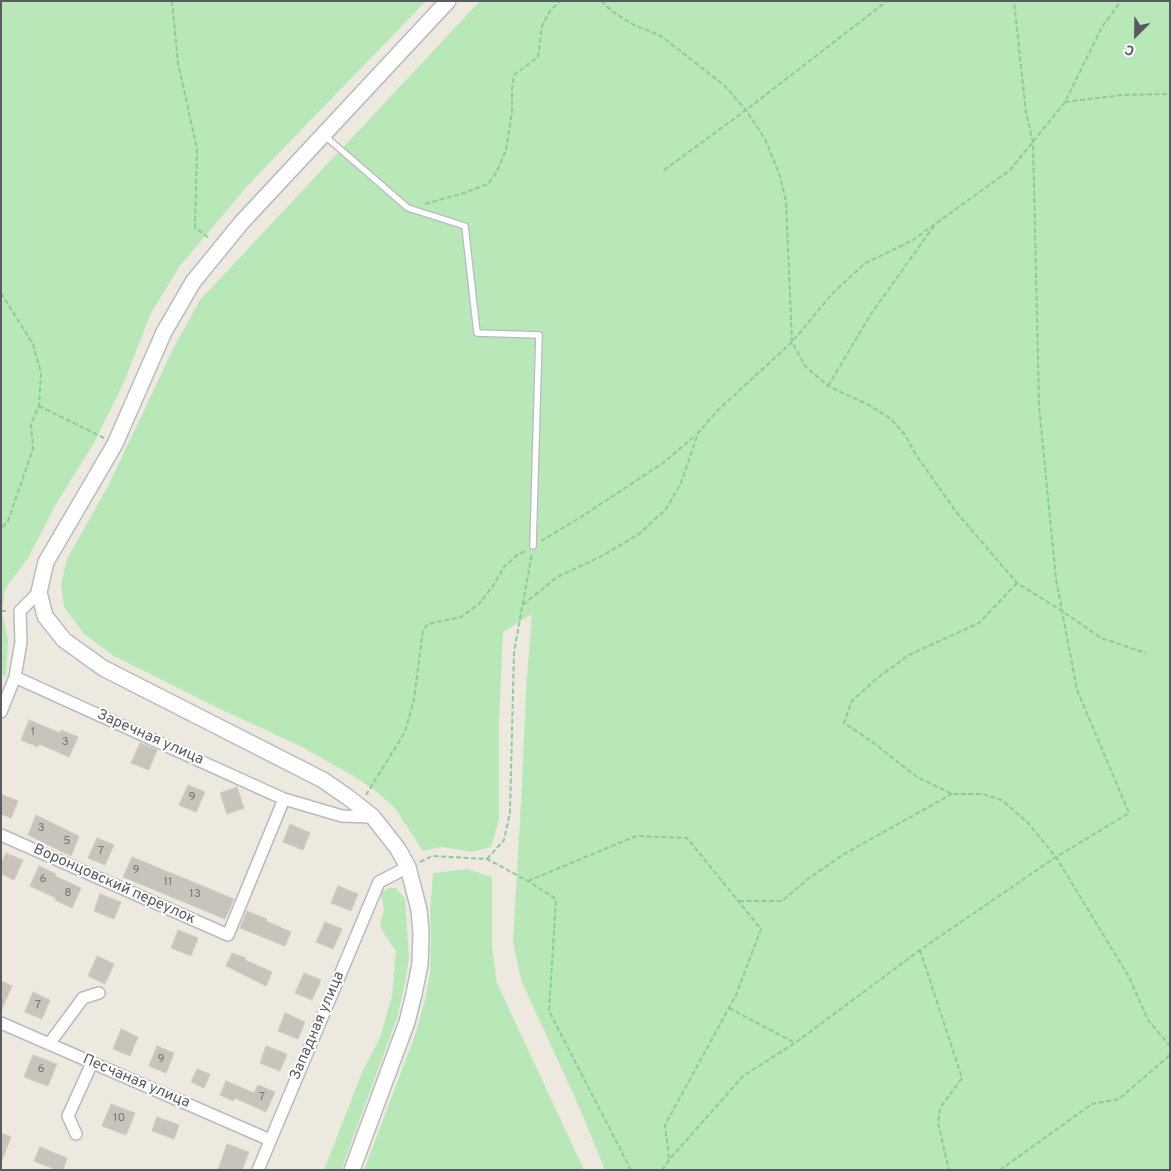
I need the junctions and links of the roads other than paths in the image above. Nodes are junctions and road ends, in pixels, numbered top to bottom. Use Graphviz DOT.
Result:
graph roads {
  1 [pos="448,1"];
  2 [pos="324,134"];
  3 [pos="533,546"];
  4 [pos="39,592"];
  5 [pos="15,678"];
  6 [pos="1,712"];
  7 [pos="284,799"];
  8 [pos="373,817"];
  9 [pos="1,835"];
  10 [pos="408,867"];
  11 [pos="99,993"];
  12 [pos="1,1023"];
  13 [pos="49,1044"];
  14 [pos="92,1063"];
  15 [pos="76,1134"];
  16 [pos="270,1140"];
  17 [pos="258,1170"];
  18 [pos="352,1170"];
  1 -- 2 [label="main road"];
  2 -- 3 [label="lane"];
  2 -- 4 [label="main road"];
  4 -- 5 [label="street"];
  4 -- 8 [label="main road"];
  5 -- 6 [label="street"];
  5 -- 7 [label="street, Заречная улица"];
  7 -- 8 [label="street, Заречная улица"];
  7 -- 9 [label="street, Воронцовский переулок"];
  8 -- 10 [label="main road"];
  10 -- 16 [label="street, Западная улица"];
  10 -- 18 [label="main road"];
  11 -- 13 [label="street"];
  12 -- 13 [label="street, Песчаная улица"];
  13 -- 14 [label="street, Песчаная улица"];
  14 -- 15 [label="street"];
  14 -- 16 [label="street, Песчаная улица"];
  16 -- 17 [label="street, Западная улица"];
}
